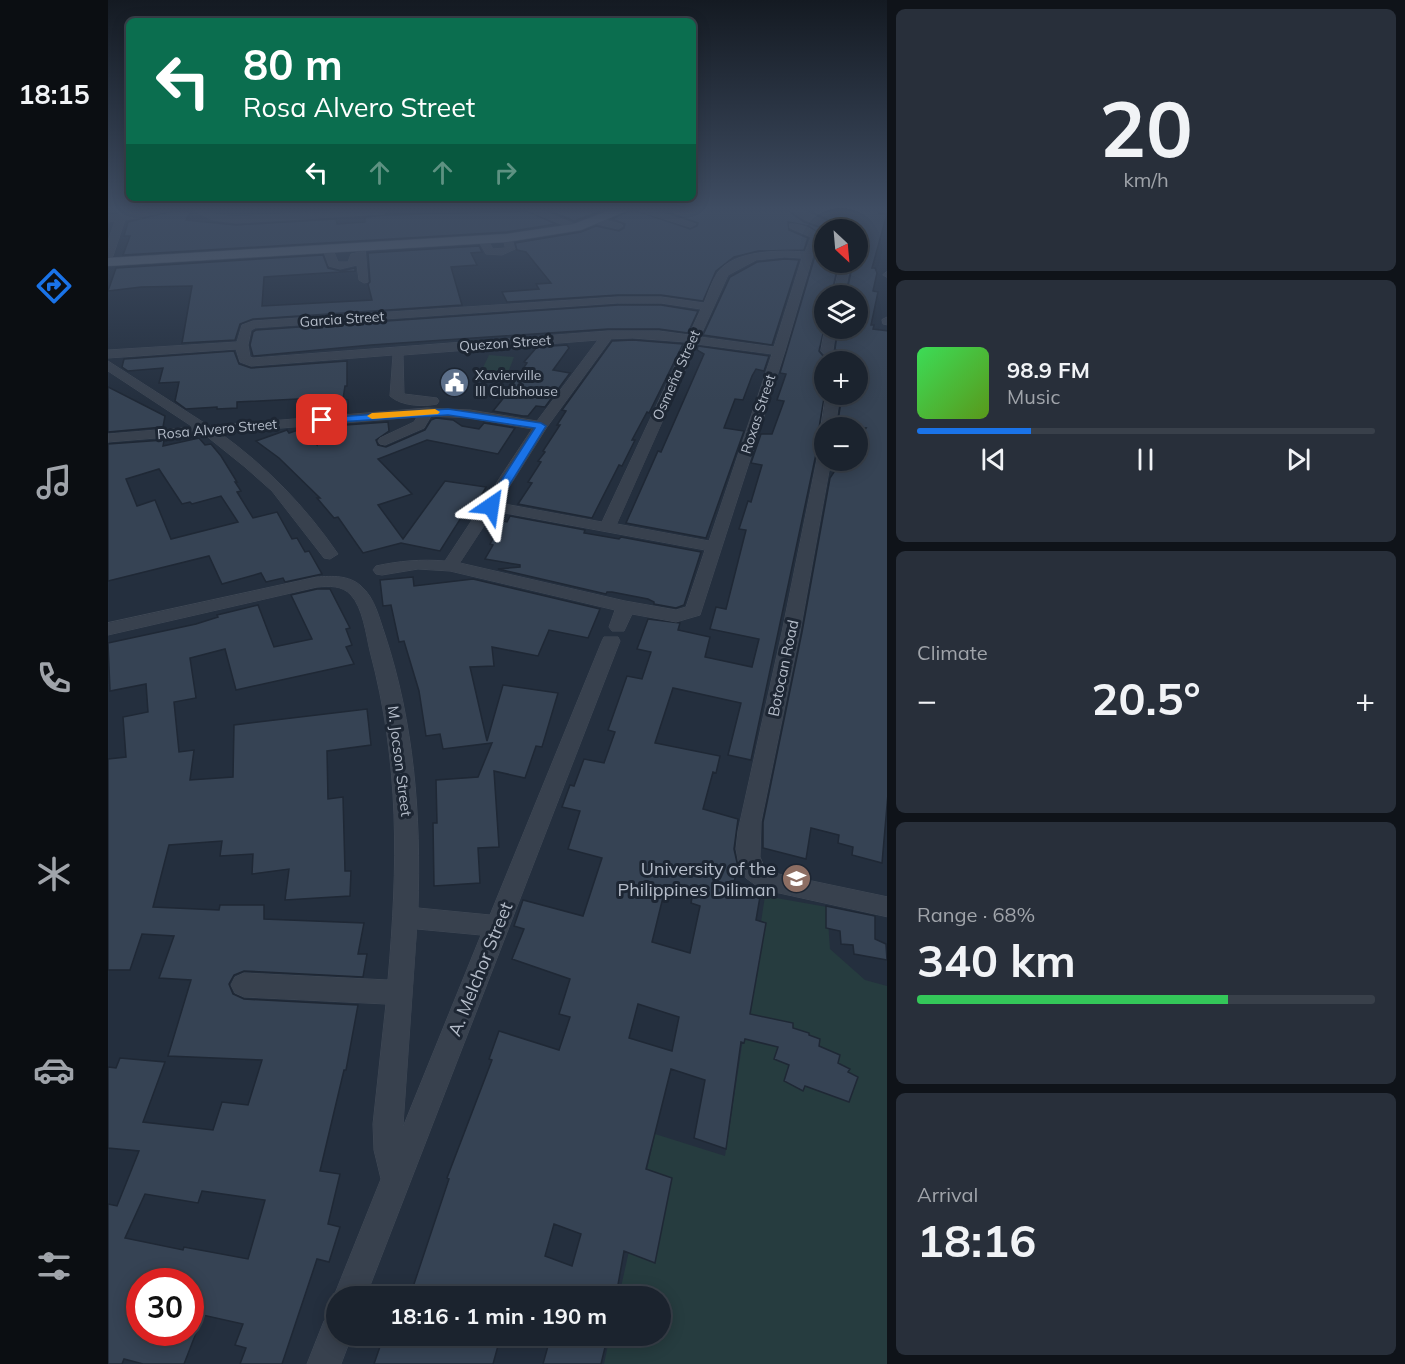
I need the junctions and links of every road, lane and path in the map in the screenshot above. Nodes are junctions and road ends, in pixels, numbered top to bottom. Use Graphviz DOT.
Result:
graph roads {
  1 [pos="363,275"];
  2 [pos="722,275"];
  3 [pos="802,275"];
  4 [pos="364,280"];
  5 [pos="707,307"];
  6 [pos="608,335"];
  7 [pos="692,340"];
  8 [pos="242,345"];
  9 [pos="779,351"];
  10 [pos="108,354"];
  11 [pos="398,357"];
  12 [pos="108,365"];
  13 [pos="401,398"];
  14 [pos="427,412"];
  15 [pos="391,414"];
  16 [pos="470,414"];
  17 [pos="541,426"];
  18 [pos="208,430"];
  19 [pos="108,438"];
  20 [pos="385,441"];
  21 [pos="822,471"];
  22 [pos="491,506"];
  23 [pos="608,527"];
  24 [pos="714,547"];
  25 [pos="330,554"];
  26 [pos="450,566"];
  27 [pos="382,570"];
  28 [pos="625,607"];
  29 [pos="108,629"];
  30 [pos="887,907"];
  31 [pos="406,916"];
  32 [pos="498,926"];
  33 [pos="244,985"];
  34 [pos="399,993"];
  35 [pos="397,1181"];
  36 [pos="354,1286"];
  37 [pos="331,1346"];
  38 [pos="324,1364"];
  1 -- 4 [label="street"];
  2 -- 5 [label="street, Osmeña Street"];
  3 -- 9 [label="street, Roxas Street"];
  5 -- 7 [label="street, Osmeña Street"];
  5 -- 8 [label="street, Garcia Street"];
  6 -- 7 [label="street, Quezon Street"];
  6 -- 8 [label="street, Quezon Street"];
  6 -- 17 [label="street"];
  7 -- 9 [label="street, Quezon Street"];
  7 -- 23 [label="street, Osmeña Street"];
  8 -- 10 [label="street"];
  9 -- 24 [label="street, Roxas Street"];
  11 -- 13 [label="street"];
  12 -- 18 [label="street"];
  13 -- 15 [label="street"];
  13 -- 16 [label="street"];
  14 -- 15 [label="street, Rosa Alvero Street"];
  14 -- 16 [label="street, Rosa Alvero Street"];
  14 -- 20 [label="street"];
  15 -- 18 [label="street, Rosa Alvero Street"];
  16 -- 17 [label="street, Rosa Alvero Street"];
  17 -- 22 [label="street"];
  18 -- 19 [label="street, Rosa Alvero Street"];
  18 -- 25 [label="street"];
  21 -- 30 [label="street, Botocan Road"];
  22 -- 23 [label="street"];
  22 -- 26 [label="street"];
  23 -- 24 [label="street"];
  24 -- 28 [label="street, Roxas Street"];
  26 -- 27 [label="street"];
  26 -- 28 [label="street"];
  28 -- 32 [label="street, A. Melchor Street"];
  29 -- 31 [label="street, M. Jocson Street"];
  31 -- 32 [label="street"];
  31 -- 34 [label="street, M. Jocson Street"];
  32 -- 35 [label="street, A. Melchor Street"];
  33 -- 34 [label="street"];
  34 -- 35 [label="street, M. Jocson Street"];
  35 -- 36 [label="street, A. Melchor Street"];
  37 -- 38 [label="street"];
}
